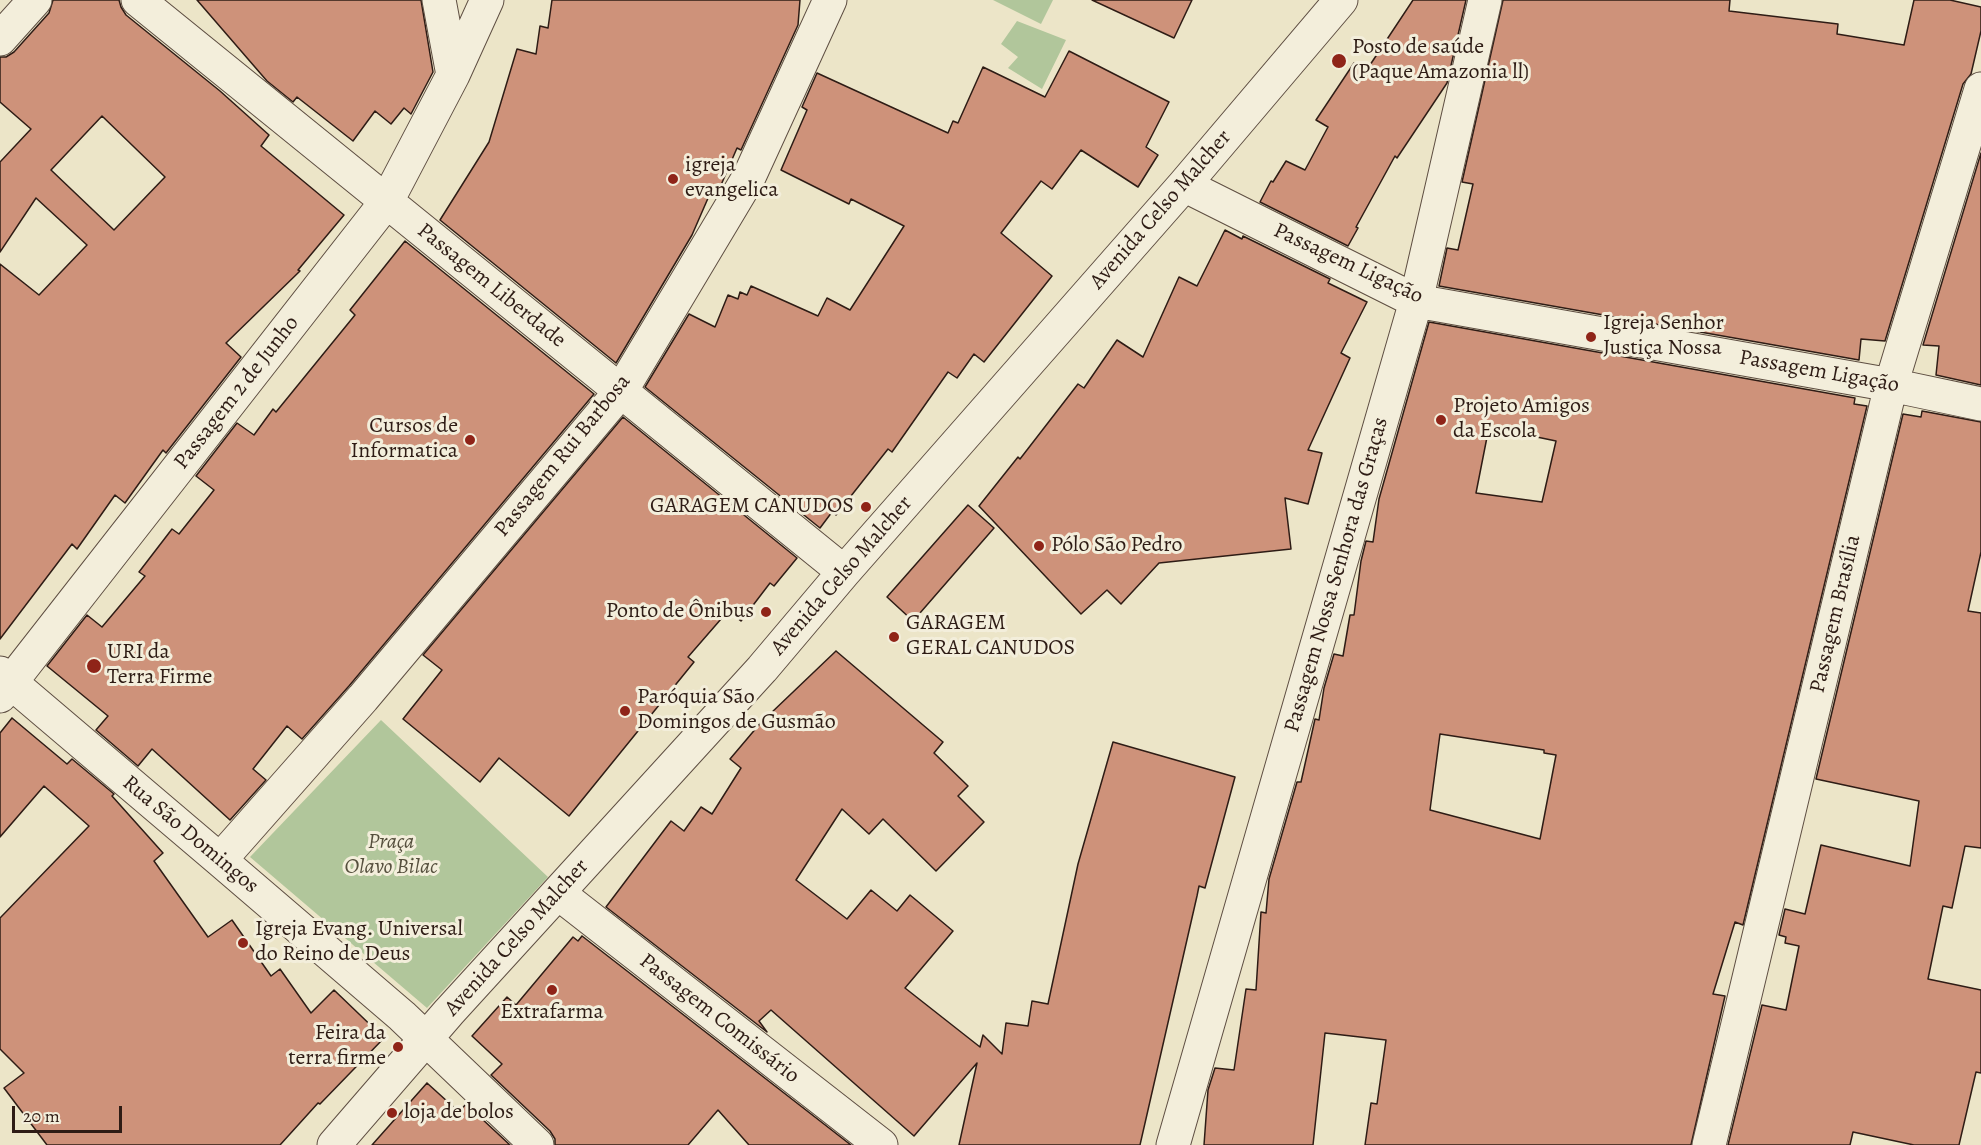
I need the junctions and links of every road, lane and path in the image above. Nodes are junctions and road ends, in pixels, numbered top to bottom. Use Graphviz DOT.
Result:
graph roads {
  1 [pos="35,0"];
  2 [pos="138,0"];
  3 [pos="439,0"];
  4 [pos="487,0"];
  5 [pos="830,0"];
  6 [pos="1341,0"];
  7 [pos="1485,0"];
  8 [pos="0,39"];
  9 [pos="453,75"];
  10 [pos="1981,89"];
  11 [pos="1184,185"];
  12 [pos="387,201"];
  13 [pos="1416,301"];
  14 [pos="1891,385"];
  15 [pos="621,391"];
  16 [pos="1981,404"];
  17 [pos="844,572"];
  18 [pos="4,684"];
  19 [pos="220,860"];
  20 [pos="558,893"];
  21 [pos="424,1040"];
  22 [pos="334,1145"];
  23 [pos="537,1145"];
  24 [pos="881,1145"];
  25 [pos="1173,1145"];
  26 [pos="1709,1145"];
  1 -- 8 [label="street"];
  2 -- 12 [label="street, Passagem Liberdade"];
  3 -- 9 [label="street"];
  4 -- 9 [label="street, Passagem 2 de Junho"];
  5 -- 15 [label="street, Passagem Rui Barbosa"];
  6 -- 11 [label="street, Avenida Celso Malcher"];
  7 -- 13 [label="street, Passagem Nossa Senhora das Graças"];
  9 -- 12 [label="street, Passagem 2 de Junho"];
  10 -- 14 [label="street, Passagem Brasília"];
  11 -- 13 [label="street, Passagem Ligação"];
  11 -- 17 [label="street, Avenida Celso Malcher"];
  12 -- 15 [label="street, Passagem Liberdade"];
  12 -- 18 [label="street, Passagem 2 de Junho"];
  13 -- 14 [label="street, Passagem Ligação"];
  13 -- 25 [label="street, Passagem Nossa Senhora das Graças"];
  14 -- 16 [label="street, Passagem Ligação"];
  14 -- 26 [label="street, Passagem Brasília"];
  15 -- 17 [label="street, Passagem Liberdade"];
  15 -- 19 [label="street, Passagem Rui Barbosa"];
  17 -- 20 [label="street, Avenida Celso Malcher"];
  18 -- 19 [label="street, Rua São Domingos"];
  19 -- 21 [label="street, Rua São Domingos"];
  20 -- 21 [label="street, Avenida Celso Malcher"];
  20 -- 24 [label="street, Passagem Comissário"];
  21 -- 22 [label="street, Avenida Celso Malcher"];
  21 -- 23 [label="street, Rua São Domingos"];
}
